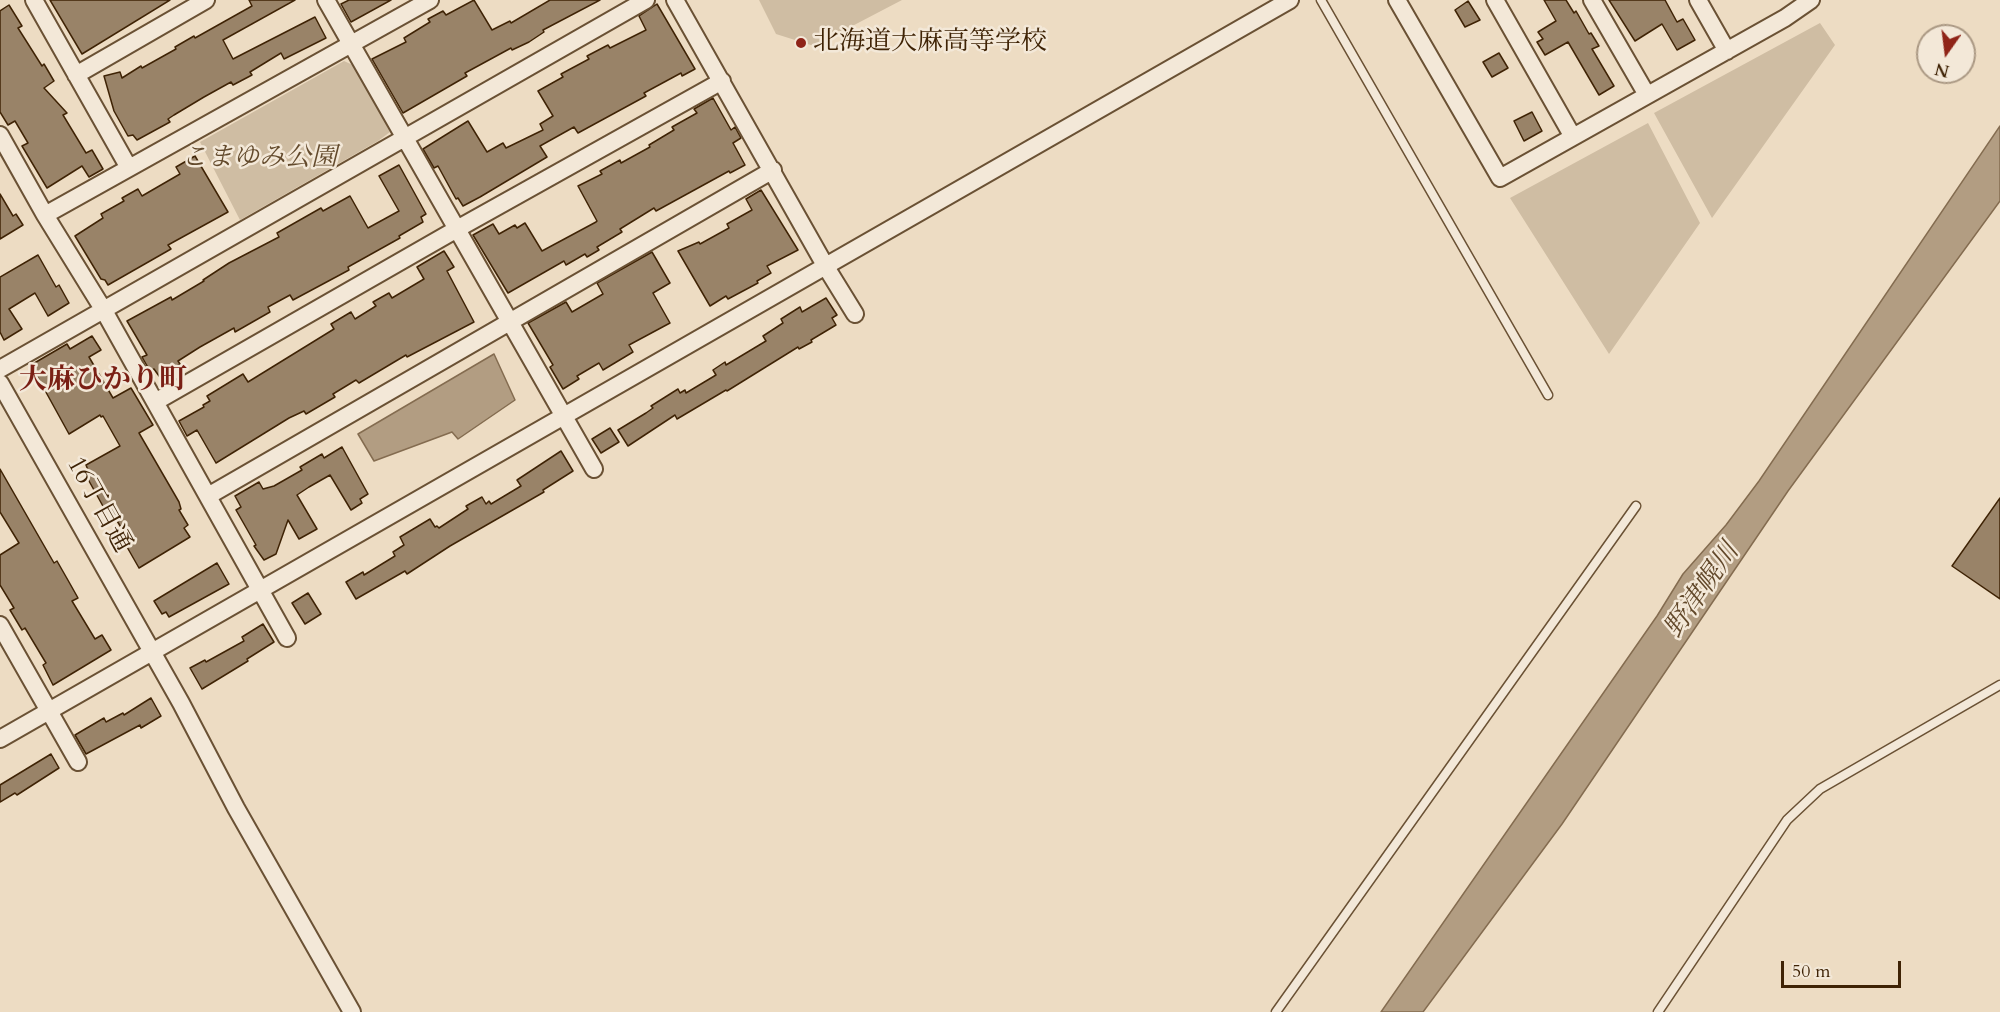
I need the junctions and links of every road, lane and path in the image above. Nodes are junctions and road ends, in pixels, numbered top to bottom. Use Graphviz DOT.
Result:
graph roads {
  1 [pos="34,0"];
  2 [pos="206,0"];
  3 [pos="326,0"];
  4 [pos="430,0"];
  5 [pos="646,0"];
  6 [pos="675,0"];
  7 [pos="1290,0"];
  8 [pos="1321,0"];
  9 [pos="1397,0"];
  10 [pos="1495,0"];
  11 [pos="1592,0"];
  12 [pos="1698,0"];
  13 [pos="1804,2"];
  14 [pos="352,44"];
  15 [pos="1727,51"];
  16 [pos="76,75"];
  17 [pos="722,81"];
  18 [pos="1647,95"];
  19 [pos="0,135"];
  20 [pos="404,137"];
  21 [pos="1573,137"];
  22 [pos="129,168"];
  23 [pos="773,170"];
  24 [pos="45,215"];
  25 [pos="457,229"];
  26 [pos="826,267"];
  27 [pos="103,309"];
  28 [pos="855,314"];
  29 [pos="510,322"];
  30 [pos="0,369"];
  31 [pos="0,383"];
  32 [pos="1548,395"];
  33 [pos="155,402"];
  34 [pos="564,417"];
  35 [pos="594,469"];
  36 [pos="208,496"];
  37 [pos="1636,506"];
  38 [pos="261,590"];
  39 [pos="0,625"];
  40 [pos="287,638"];
  41 [pos="152,652"];
  42 [pos="2000,685"];
  43 [pos="49,711"];
  44 [pos="0,739"];
  45 [pos="78,762"];
  46 [pos="351,1012"];
  47 [pos="1276,1012"];
  48 [pos="1658,1012"];
  1 -- 16 [label="street"];
  2 -- 16 [label="street"];
  3 -- 14 [label="street"];
  4 -- 14 [label="street"];
  5 -- 20 [label="street"];
  6 -- 17 [label="street"];
  7 -- 26 [label="street"];
  8 -- 32 [label="lane"];
  9 -- 21 [label="street"];
  10 -- 21 [label="street"];
  11 -- 18 [label="street"];
  12 -- 15 [label="street"];
  13 -- 15 [label="street"];
  14 -- 20 [label="street"];
  14 -- 22 [label="street"];
  15 -- 18 [label="street"];
  16 -- 22 [label="street"];
  17 -- 23 [label="street"];
  17 -- 25 [label="street"];
  18 -- 21 [label="street"];
  19 -- 24 [label="street"];
  20 -- 25 [label="street"];
  20 -- 27 [label="street"];
  22 -- 24 [label="street"];
  23 -- 26 [label="street"];
  23 -- 29 [label="street"];
  24 -- 27 [label="street"];
  25 -- 29 [label="street"];
  25 -- 33 [label="street"];
  26 -- 28 [label="street"];
  26 -- 34 [label="street"];
  27 -- 30 [label="street"];
  27 -- 33 [label="street"];
  29 -- 34 [label="street"];
  29 -- 36 [label="street"];
  31 -- 41 [label="street, 16丁目通"];
  33 -- 36 [label="street"];
  34 -- 35 [label="street"];
  34 -- 38 [label="street"];
  36 -- 38 [label="street"];
  37 -- 47 [label="lane"];
  38 -- 40 [label="street"];
  38 -- 41 [label="street"];
  39 -- 43 [label="street"];
  41 -- 43 [label="street"];
  41 -- 46 [label="street, 16丁目通"];
  42 -- 48 [label="lane"];
  43 -- 44 [label="street"];
  43 -- 45 [label="street"];
}
